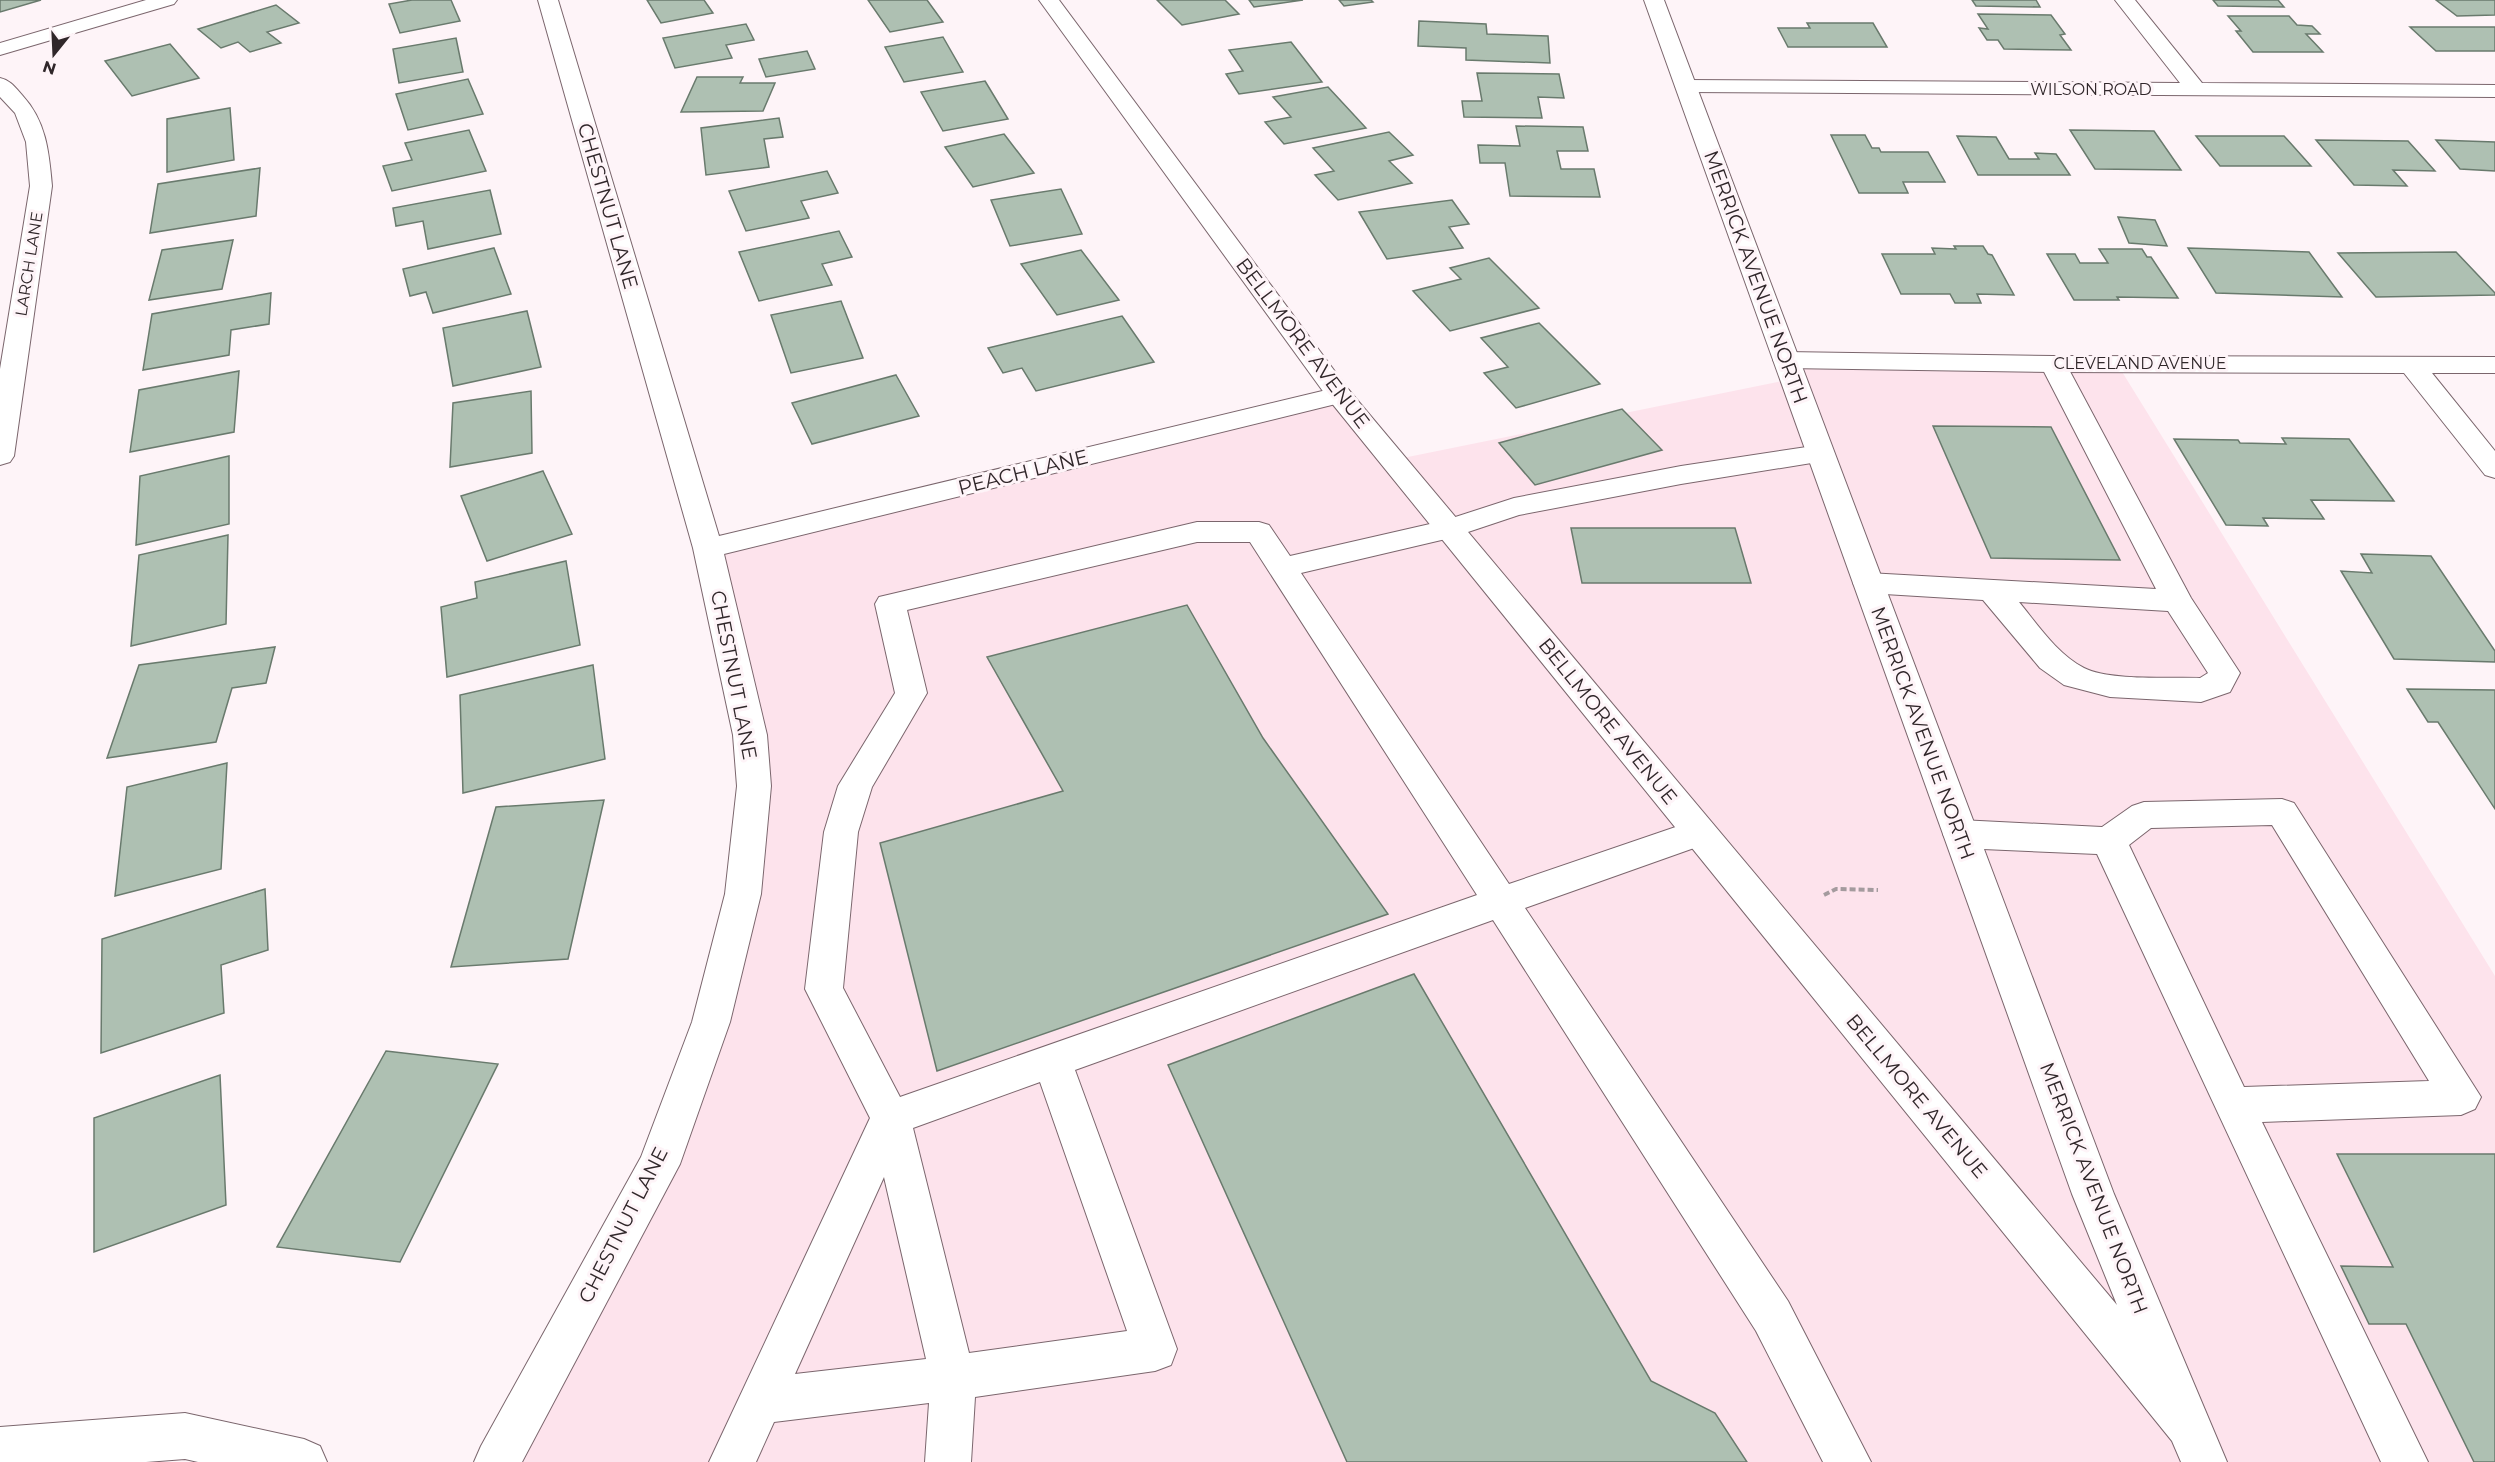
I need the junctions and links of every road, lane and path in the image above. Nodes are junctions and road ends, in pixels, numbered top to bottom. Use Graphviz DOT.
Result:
graph roads {
  1 [pos="167,0"];
  2 [pos="548,0"];
  3 [pos="1049,0"];
  4 [pos="1654,0"];
  5 [pos="2125,0"];
  6 [pos="0,49"];
  7 [pos="0,84"];
  8 [pos="1686,86"];
  9 [pos="2197,90"];
  10 [pos="2495,91"];
  11 [pos="1786,360"];
  12 [pos="2053,364"];
  13 [pos="2411,364"];
  14 [pos="2495,364"];
  15 [pos="1339,395"];
  16 [pos="1820,454"];
  17 [pos="0,456"];
  18 [pos="2495,469"];
  19 [pos="1450,529"];
  20 [pos="708,548"];
  21 [pos="1281,568"];
  22 [pos="1868,583"];
  23 [pos="1992,591"];
  24 [pos="2177,601"];
  25 [pos="1700,832"];
  26 [pos="1960,834"];
  27 [pos="2109,841"];
  28 [pos="1878,890"];
  29 [pos="1824,895"];
  30 [pos="1502,902"];
  31 [pos="1052,1061"];
  32 [pos="2233,1106"];
  33 [pos="890,1118"];
  34 [pos="953,1378"];
  35 [pos="760,1401"];
  36 [pos="2196,1444"];
  37 [pos="0,1450"];
  38 [pos="303,1462"];
  39 [pos="497,1462"];
  40 [pos="732,1462"];
  41 [pos="948,1462"];
  42 [pos="1848,1462"];
  43 [pos="2405,1462"];
  1 -- 6 [label="street"];
  2 -- 20 [label="street, CHESTNUT LANE"];
  3 -- 15 [label="street, BELLMORE AVENUE"];
  4 -- 8 [label="street, MERRICK AVENUE NORTH"];
  5 -- 9 [label="street"];
  7 -- 17 [label="street, LARCH LANE"];
  8 -- 9 [label="street, WILSON ROAD"];
  8 -- 11 [label="street, MERRICK AVENUE NORTH"];
  9 -- 10 [label="street, WILSON ROAD"];
  11 -- 12 [label="street, CLEVELAND AVENUE"];
  11 -- 16 [label="street, MERRICK AVENUE NORTH"];
  12 -- 13 [label="street, CLEVELAND AVENUE"];
  12 -- 24 [label="street"];
  13 -- 14 [label="street, CLEVELAND AVENUE"];
  13 -- 18 [label="street"];
  15 -- 19 [label="street, BELLMORE AVENUE"];
  15 -- 20 [label="street, PEACH LANE"];
  16 -- 19 [label="street"];
  16 -- 22 [label="street, MERRICK AVENUE NORTH"];
  19 -- 21 [label="street"];
  19 -- 25 [label="street, BELLMORE AVENUE"];
  20 -- 39 [label="street, CHESTNUT LANE"];
  21 -- 30 [label="street"];
  21 -- 33 [label="street"];
  22 -- 23 [label="street"];
  22 -- 26 [label="street, MERRICK AVENUE NORTH"];
  23 -- 24 [label="street"];
  23 -- 24 [label="street"];
  25 -- 30 [label="street"];
  25 -- 36 [label="street, BELLMORE AVENUE"];
  26 -- 27 [label="street"];
  26 -- 36 [label="street, MERRICK AVENUE NORTH"];
  27 -- 32 [label="street"];
  27 -- 32 [label="street"];
  28 -- 29 [label="path"];
  30 -- 31 [label="street"];
  30 -- 42 [label="street"];
  31 -- 33 [label="street"];
  31 -- 34 [label="street"];
  32 -- 43 [label="street"];
  33 -- 34 [label="street"];
  33 -- 35 [label="street"];
  34 -- 35 [label="street"];
  34 -- 41 [label="street"];
  35 -- 40 [label="street"];
  37 -- 38 [label="street"];
}
